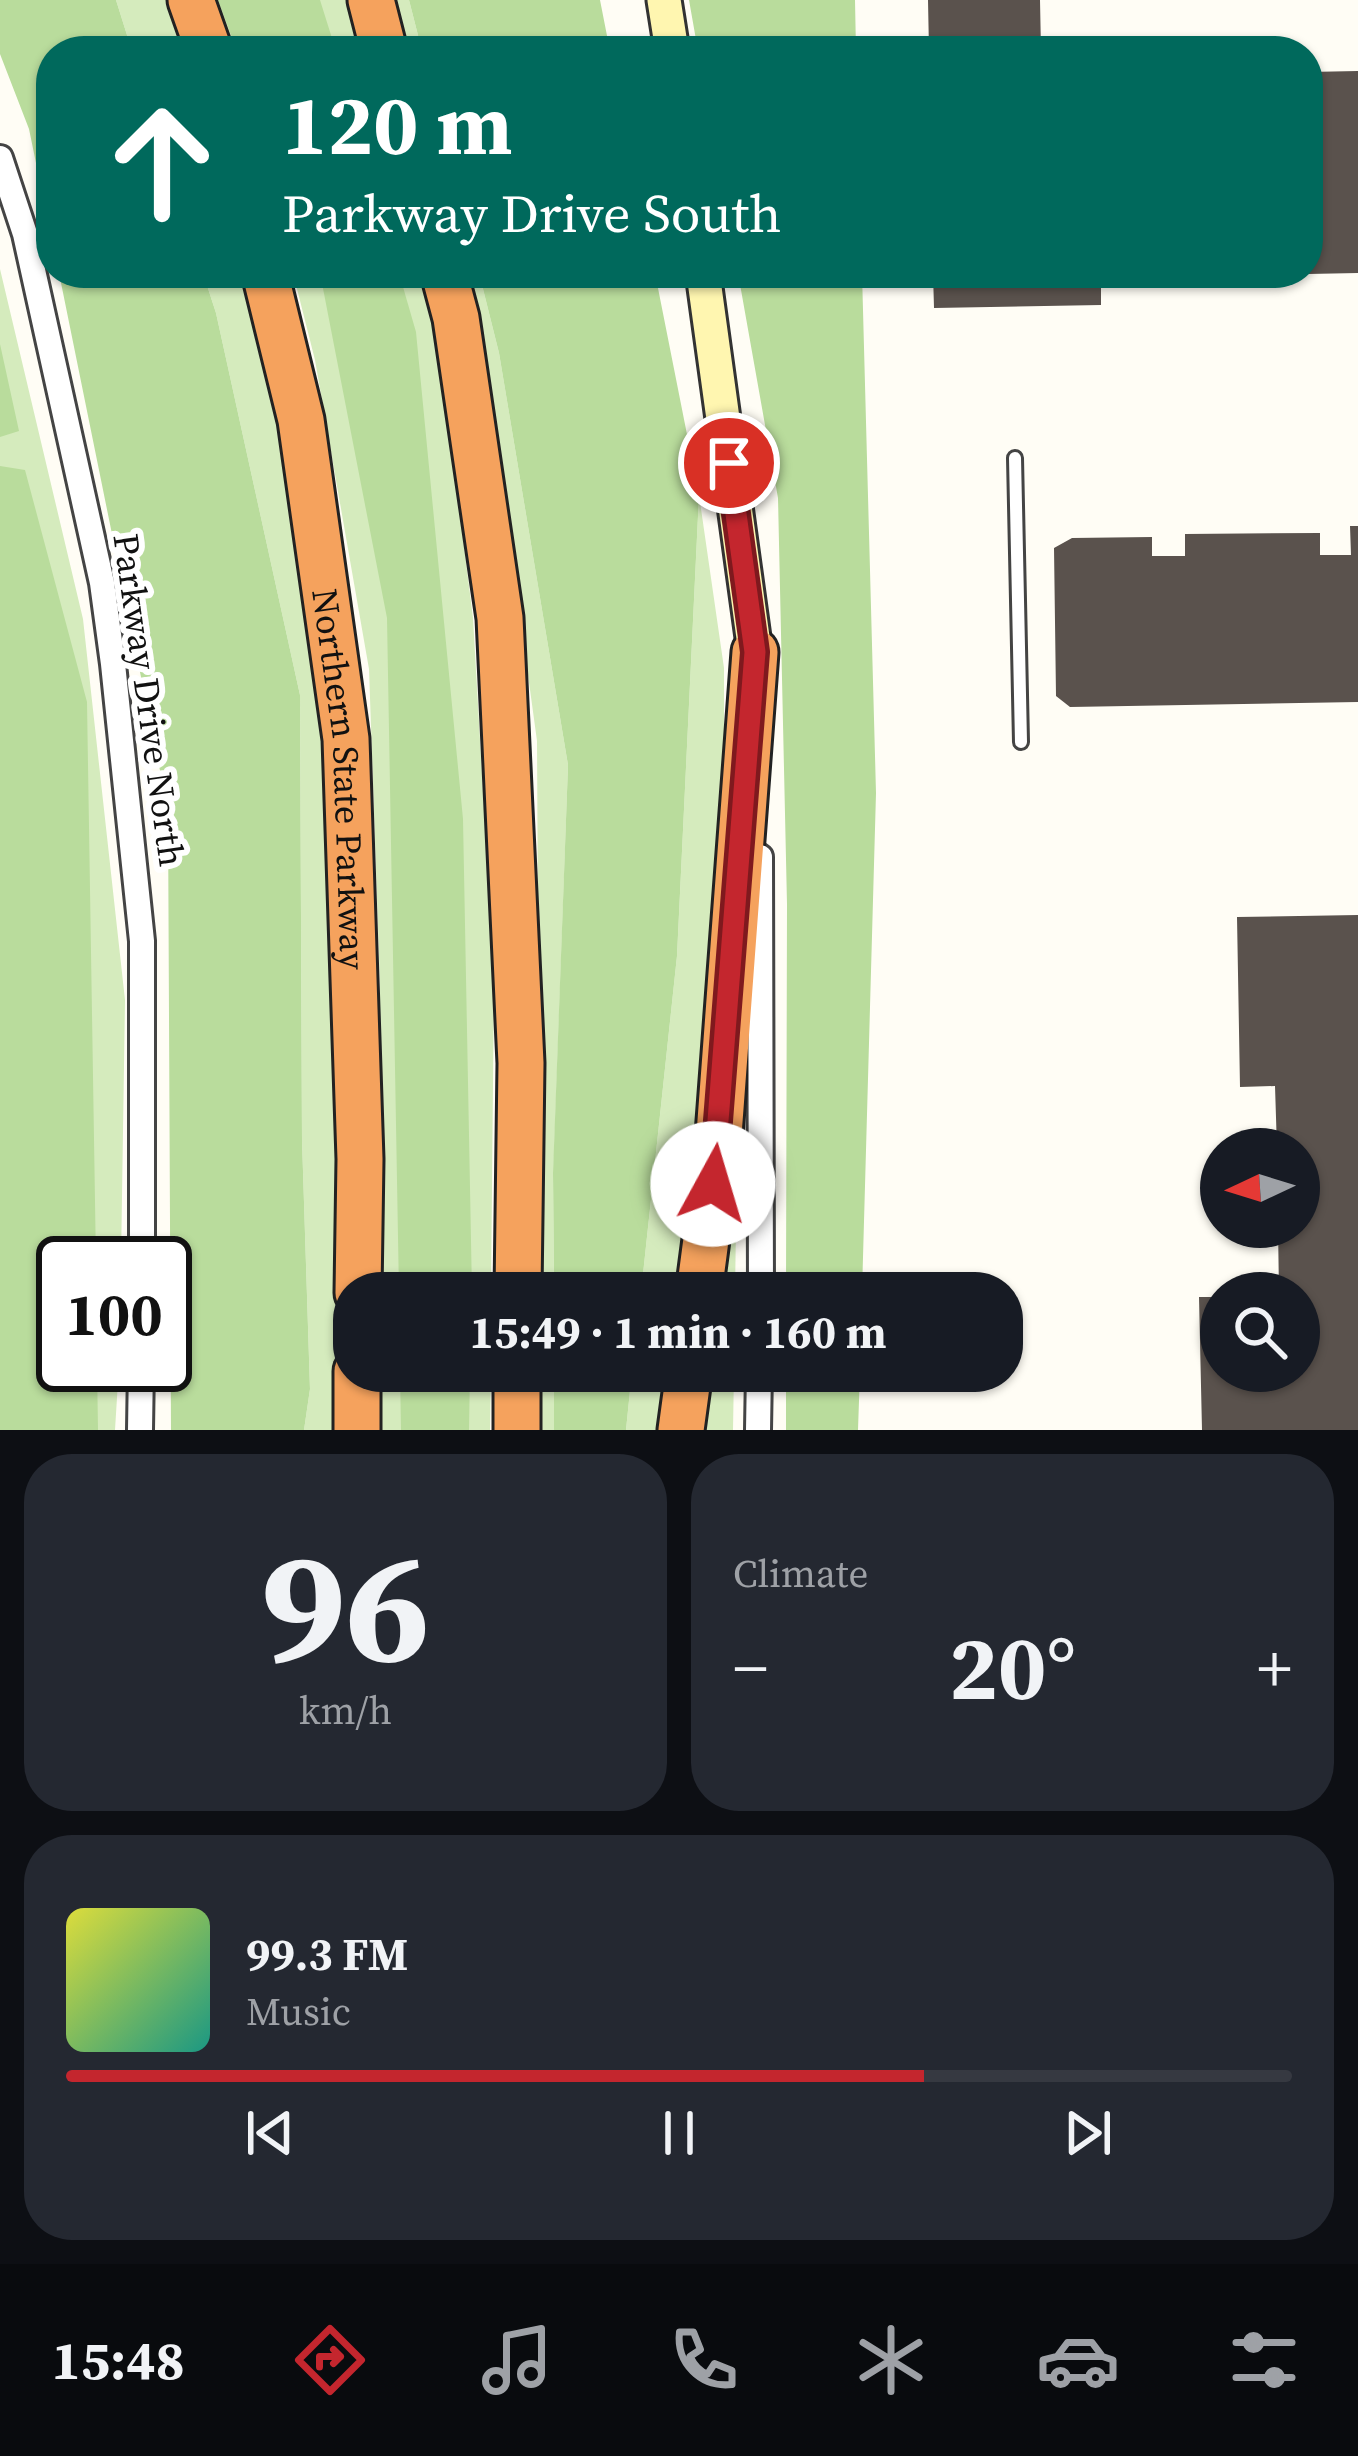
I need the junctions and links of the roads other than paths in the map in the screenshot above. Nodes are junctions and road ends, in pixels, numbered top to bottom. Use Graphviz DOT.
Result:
graph roads {
  1 [pos="191,0"];
  2 [pos="371,0"];
  3 [pos="664,0"];
  4 [pos="204,36"];
  5 [pos="381,36"];
  6 [pos="670,36"];
  7 [pos="0,158"];
  8 [pos="36,284"];
  9 [pos="37,288"];
  10 [pos="269,288"];
  11 [pos="448,288"];
  12 [pos="705,288"];
  13 [pos="1015,458"];
  14 [pos="755,652"];
  15 [pos="1021,742"];
  16 [pos="142,1236"];
  17 [pos="358,1272"];
  18 [pos="518,1272"];
  19 [pos="702,1272"];
  20 [pos="760,1272"];
  21 [pos="141,1392"];
  22 [pos="357,1392"];
  23 [pos="517,1392"];
  24 [pos="686,1392"];
  25 [pos="759,1392"];
  26 [pos="140,1430"];
  27 [pos="357,1430"];
  28 [pos="517,1430"];
  29 [pos="681,1430"];
  30 [pos="758,1430"];
  1 -- 4 [label="highway"];
  2 -- 5 [label="highway"];
  3 -- 6 [label="street"];
  7 -- 8 [label="street, Parkway Drive North"];
  9 -- 16 [label="street, Parkway Drive North"];
  10 -- 17 [label="highway, Northern State Parkway"];
  11 -- 18 [label="highway"];
  12 -- 14 [label="street"];
  13 -- 15 [label="lane"];
  14 -- 19 [label="highway"];
  14 -- 20 [label="street"];
  21 -- 26 [label="street"];
  22 -- 27 [label="highway"];
  23 -- 28 [label="highway"];
  24 -- 29 [label="highway"];
  25 -- 30 [label="street"];
}
